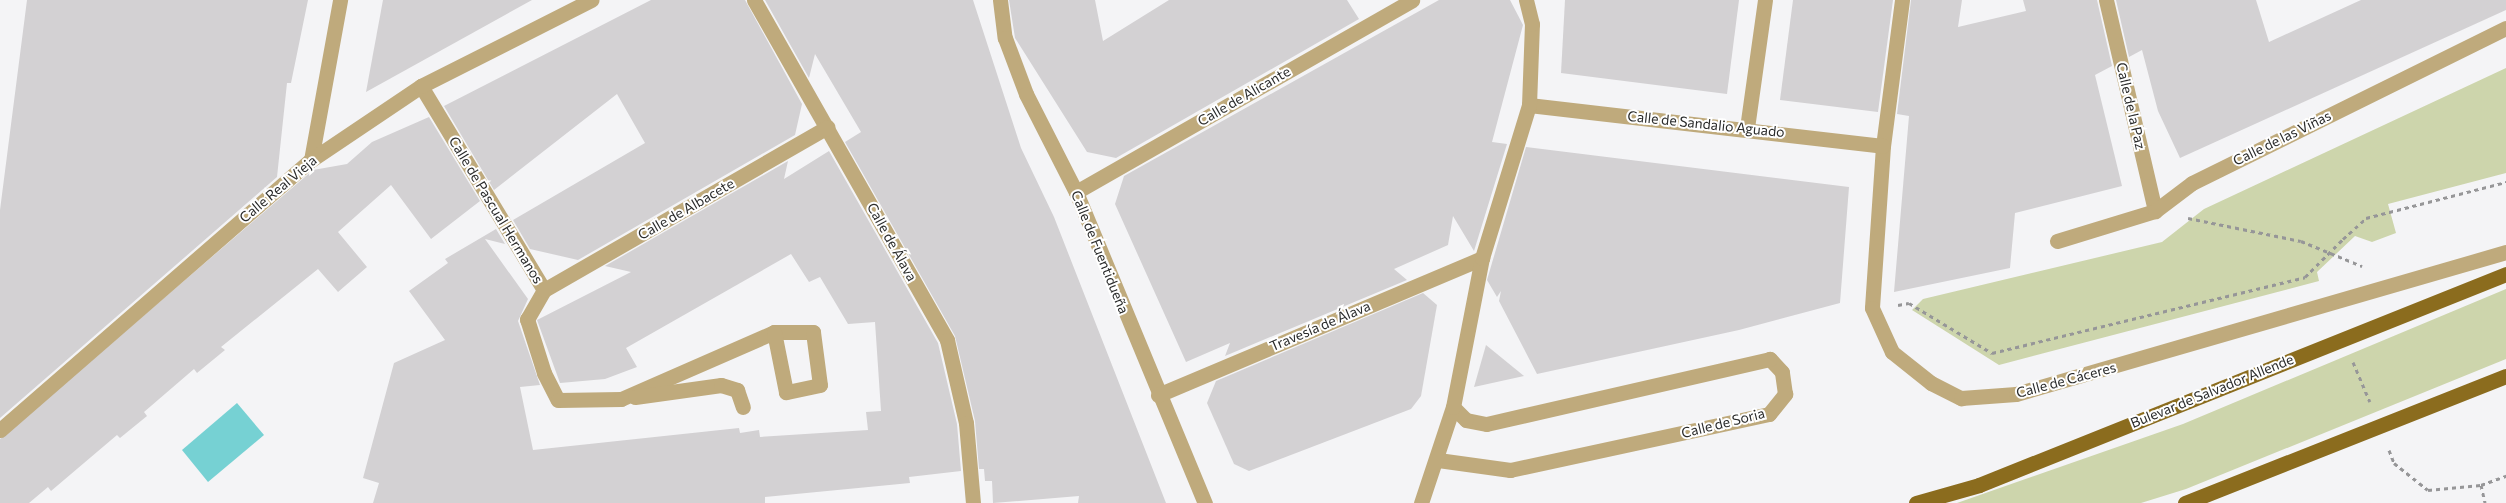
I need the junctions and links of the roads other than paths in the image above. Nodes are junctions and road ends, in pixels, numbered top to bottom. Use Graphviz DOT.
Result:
graph roads {
  1 [pos="340,0"];
  2 [pos="591,0"];
  3 [pos="754,0"];
  4 [pos="1000,0"];
  5 [pos="1412,0"];
  6 [pos="1526,0"];
  7 [pos="1765,0"];
  8 [pos="1902,0"];
  9 [pos="2106,0"];
  10 [pos="2506,28"];
  11 [pos="421,86"];
  12 [pos="1529,105"];
  13 [pos="828,127"];
  14 [pos="1747,128"];
  15 [pos="1883,146"];
  16 [pos="311,160"];
  17 [pos="1076,192"];
  18 [pos="2155,211"];
  19 [pos="2057,241"];
  20 [pos="2506,252"];
  21 [pos="1482,258"];
  22 [pos="2506,274"];
  23 [pos="544,290"];
  24 [pos="774,332"];
  25 [pos="2506,376"];
  26 [pos="1158,395"];
  27 [pos="621,399"];
  28 [pos="743,407"];
  29 [pos="1453,408"];
  30 [pos="0,430"];
  31 [pos="1438,460"];
  32 [pos="973,503"];
  33 [pos="1205,503"];
  34 [pos="1420,503"];
  35 [pos="1916,503"];
  36 [pos="2185,503"];
  1 -- 16 [label="street"];
  2 -- 11 [label="street, Calle Real Vieja"];
  3 -- 13 [label="street, Calle de Álava"];
  4 -- 17 [label="street, Calle de Fuentidueña"];
  5 -- 17 [label="street, Calle de Alicante"];
  6 -- 12 [label="street"];
  7 -- 14 [label="street"];
  8 -- 15 [label="street, Calle de Cáceres"];
  9 -- 18 [label="street, Calle de la Paz"];
  10 -- 18 [label="street, Calle de las Viñas"];
  11 -- 16 [label="street, Calle Real Vieja"];
  11 -- 23 [label="street, Calle de Pascual Hermanos"];
  12 -- 14 [label="street, Calle de Sandalio Aguado"];
  12 -- 21 [label="street"];
  13 -- 23 [label="street, Calle de Albacete"];
  13 -- 32 [label="street, Calle de Álava"];
  14 -- 15 [label="street, Calle de Sandalio Aguado"];
  15 -- 20 [label="street, Calle de Cáceres"];
  16 -- 30 [label="street, Calle Real Vieja"];
  17 -- 26 [label="street, Calle de Fuentidueña"];
  18 -- 19 [label="street, Calle de las Viñas"];
  21 -- 26 [label="street, Travesía de Álava"];
  21 -- 29 [label="street"];
  22 -- 35 [label="main road, Bulevar de Salvador Allende"];
  23 -- 27 [label="street, Calle de Pascual Hermanos"];
  24 -- 27 [label="street, Calle de Pascual Hermanos"];
  25 -- 36 [label="main road"];
  26 -- 33 [label="street, Calle de Fuentidueña"];
  27 -- 28 [label="street"];
  29 -- 31 [label="street"];
  29 -- 31 [label="street, Calle de Soria"];
  31 -- 34 [label="street"];
}
